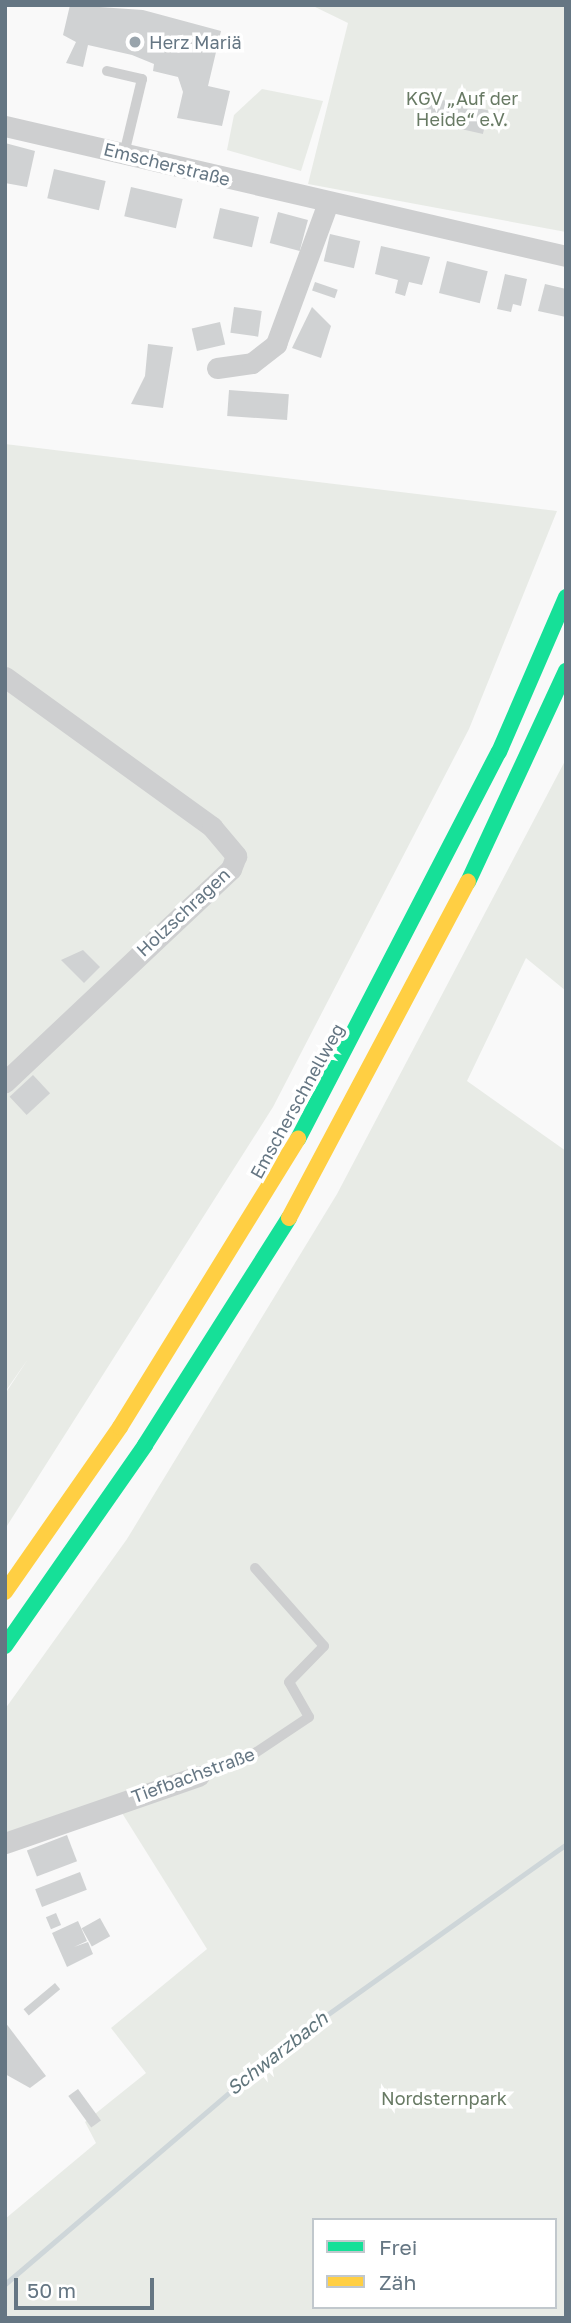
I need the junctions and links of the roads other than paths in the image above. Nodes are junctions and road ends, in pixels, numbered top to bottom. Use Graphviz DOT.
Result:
graph roads {
  1 [pos="107,71"];
  2 [pos="5,126"];
  3 [pos="124,154"];
  4 [pos="328,203"];
  5 [pos="566,256"];
  6 [pos="217,368"];
  7 [pos="566,597"];
  8 [pos="566,671"];
  9 [pos="5,677"];
  10 [pos="5,1082"];
  11 [pos="255,1568"];
  12 [pos="5,1592"];
  13 [pos="5,1646"];
  14 [pos="199,1776"];
  15 [pos="5,1843"];
  1 -- 3 [label="lane"];
  2 -- 3 [label="street, Emscherstraße"];
  3 -- 4 [label="street, Emscherstraße"];
  4 -- 5 [label="street, Emscherstraße"];
  4 -- 6 [label="street"];
  7 -- 12 [label="highway, Emscherschnellweg"];
  8 -- 13 [label="highway"];
  9 -- 10 [label="street, Holzschragen"];
  11 -- 14 [label="lane, Tiefbachstraße"];
  14 -- 15 [label="street, Tiefbachstraße"];
}
